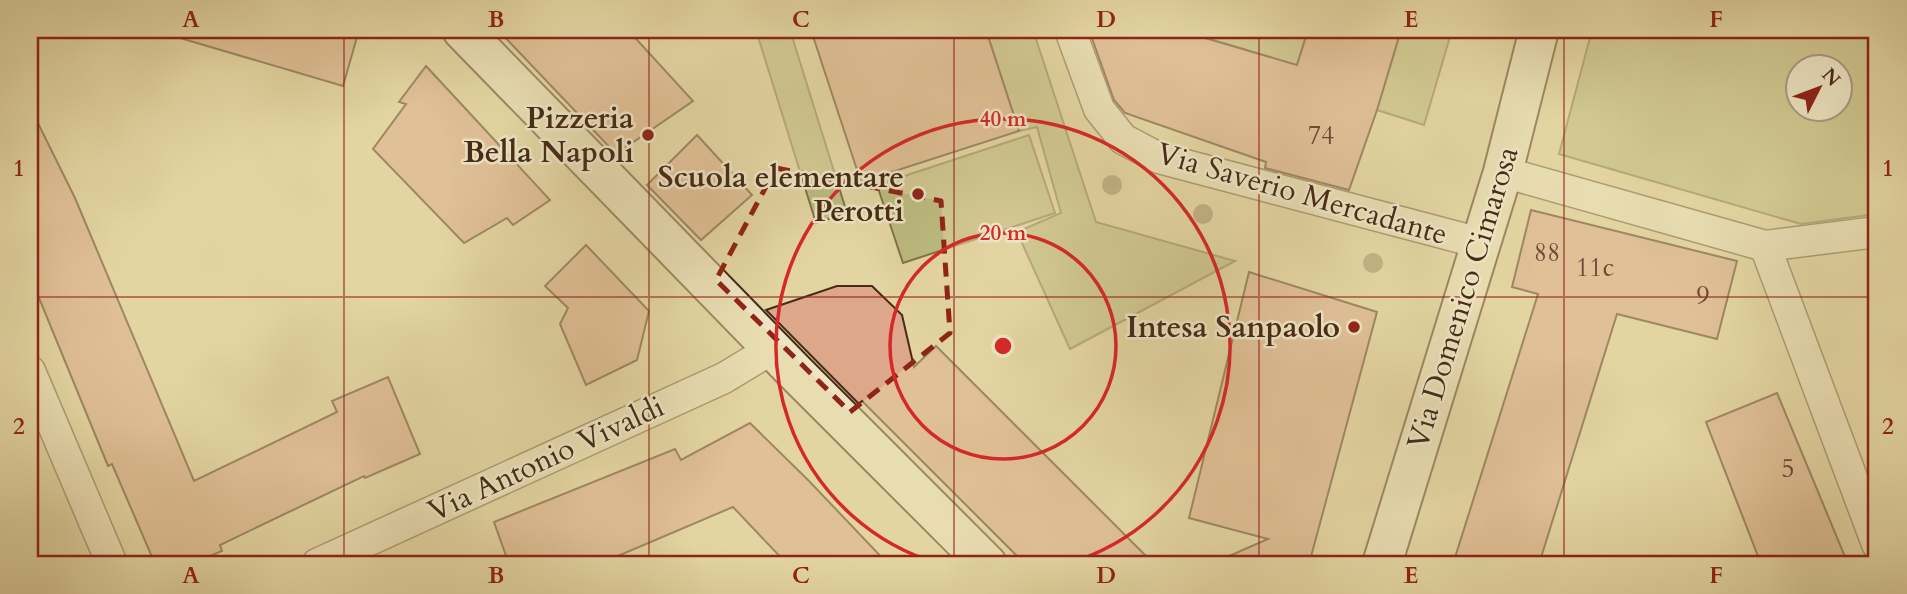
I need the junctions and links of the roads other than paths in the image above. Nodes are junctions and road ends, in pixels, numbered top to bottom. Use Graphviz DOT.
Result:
graph roads {
  1 [pos="462,30"];
  2 [pos="1070,30"];
  3 [pos="1539,30"];
  4 [pos="1503,172"];
  5 [pos="1877,232"];
  6 [pos="1479,243"];
  7 [pos="1765,246"];
  8 [pos="772,349"];
  9 [pos="30,372"];
  10 [pos="1877,544"];
  11 [pos="112,564"];
  12 [pos="317,564"];
  13 [pos="987,564"];
  14 [pos="1382,564"];
  1 -- 8 [label="street"];
  2 -- 6 [label="street, Via Saverio Mercadante"];
  3 -- 4 [label="street, Via Domenico Cimarosa"];
  4 -- 6 [label="street, Via Domenico Cimarosa"];
  4 -- 7 [label="street"];
  5 -- 7 [label="street"];
  6 -- 14 [label="street, Via Domenico Cimarosa"];
  7 -- 10 [label="street"];
  8 -- 12 [label="street, Via Antonio Vivaldi"];
  8 -- 13 [label="street"];
  9 -- 11 [label="street"];
}
